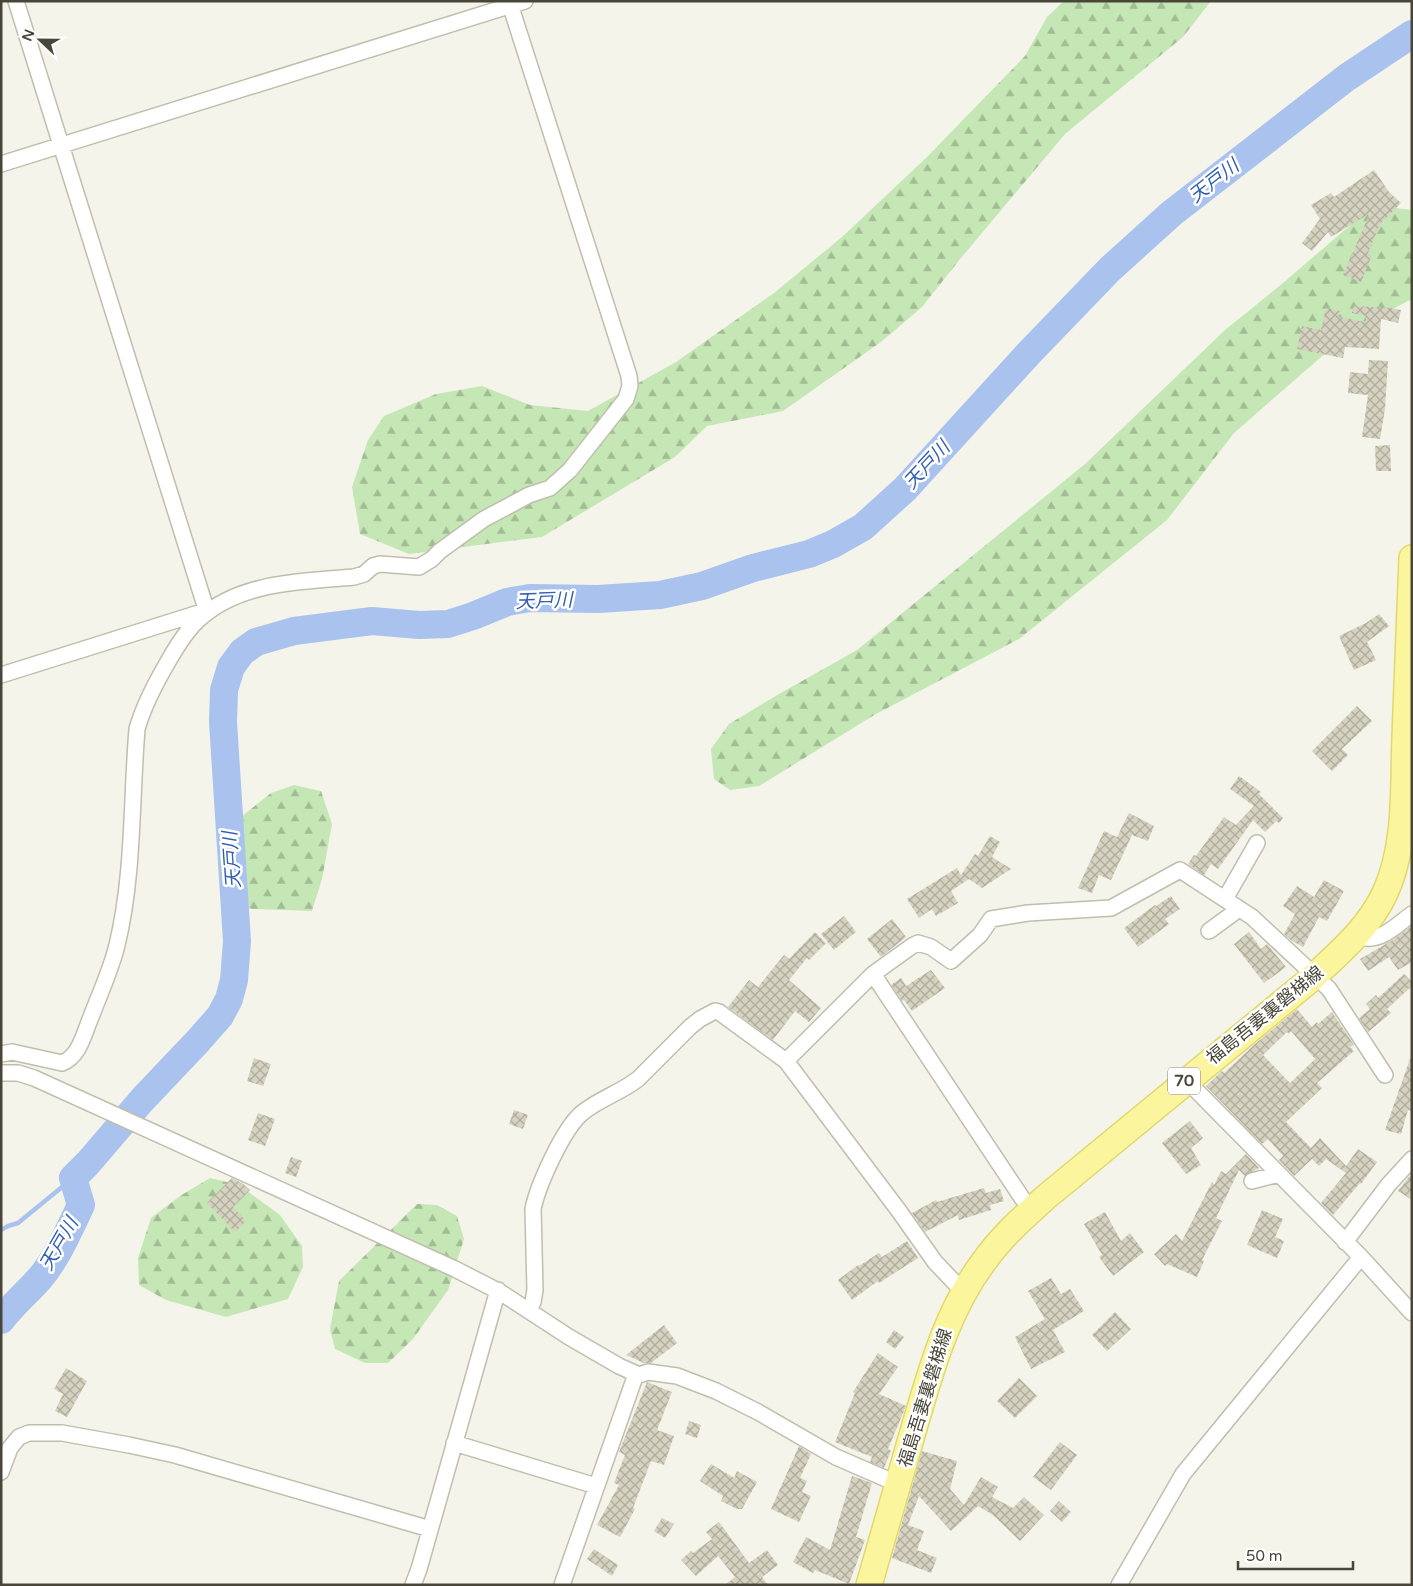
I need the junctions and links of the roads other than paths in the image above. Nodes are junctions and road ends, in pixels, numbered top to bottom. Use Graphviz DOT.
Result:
graph roads {
  1 [pos="16,1"];
  2 [pos="515,3"];
  3 [pos="61,145"];
  4 [pos="1,164"];
  5 [pos="1412,558"];
  6 [pos="207,612"];
  7 [pos="1,675"];
  8 [pos="1257,843"];
  9 [pos="1225,899"];
  10 [pos="1239,909"];
  11 [pos="1412,914"];
  12 [pos="1209,931"];
  13 [pos="1357,935"];
  14 [pos="873,974"];
  15 [pos="1314,976"];
  16 [pos="1,1054"];
  17 [pos="786,1061"];
  18 [pos="1,1073"];
  19 [pos="1385,1075"];
  20 [pos="1186,1080"];
  21 [pos="1412,1159"];
  22 [pos="1279,1174"];
  23 [pos="1252,1181"];
  24 [pos="1032,1210"];
  25 [pos="1345,1242"];
  26 [pos="1361,1257"];
  27 [pos="498,1290"];
  28 [pos="965,1290"];
  29 [pos="1412,1291"];
  30 [pos="1407,1308"];
  31 [pos="529,1310"];
  32 [pos="636,1374"];
  33 [pos="454,1443"];
  34 [pos="1,1472"];
  35 [pos="898,1484"];
  36 [pos="596,1486"];
  37 [pos="430,1529"];
  38 [pos="413,1585"];
  39 [pos="562,1585"];
  40 [pos="869,1585"];
  41 [pos="1118,1585"];
  1 -- 3 [label="street"];
  2 -- 3 [label="street"];
  2 -- 6 [label="street"];
  3 -- 4 [label="street"];
  3 -- 6 [label="street"];
  5 -- 13 [label="main road, 福島吾妻裏磐梯線 / 70"];
  6 -- 7 [label="street"];
  6 -- 16 [label="street"];
  8 -- 9 [label="street"];
  9 -- 10 [label="street"];
  9 -- 14 [label="street"];
  10 -- 12 [label="street"];
  10 -- 15 [label="street"];
  11 -- 13 [label="street"];
  13 -- 15 [label="main road, 福島吾妻裏磐梯線 / 70"];
  14 -- 17 [label="street"];
  14 -- 24 [label="street"];
  15 -- 19 [label="street"];
  15 -- 20 [label="main road, 福島吾妻裏磐梯線 / 70"];
  17 -- 28 [label="street"];
  17 -- 31 [label="street"];
  18 -- 27 [label="street"];
  20 -- 22 [label="street"];
  20 -- 24 [label="main road, 福島吾妻裏磐梯線 / 70"];
  21 -- 25 [label="street"];
  22 -- 23 [label="street"];
  22 -- 25 [label="street"];
  24 -- 28 [label="main road, 福島吾妻裏磐梯線 / 70"];
  25 -- 26 [label="street"];
  26 -- 30 [label="street"];
  26 -- 41 [label="street"];
  27 -- 31 [label="street"];
  27 -- 33 [label="street"];
  28 -- 35 [label="main road, 福島吾妻裏磐梯線 / 70"];
  29 -- 30 [label="street"];
  31 -- 32 [label="street"];
  32 -- 35 [label="street"];
  32 -- 36 [label="street"];
  33 -- 36 [label="street"];
  33 -- 37 [label="street"];
  34 -- 37 [label="street"];
  35 -- 40 [label="main road, 福島吾妻裏磐梯線 / 70"];
  36 -- 39 [label="street"];
  37 -- 38 [label="street"];
}
